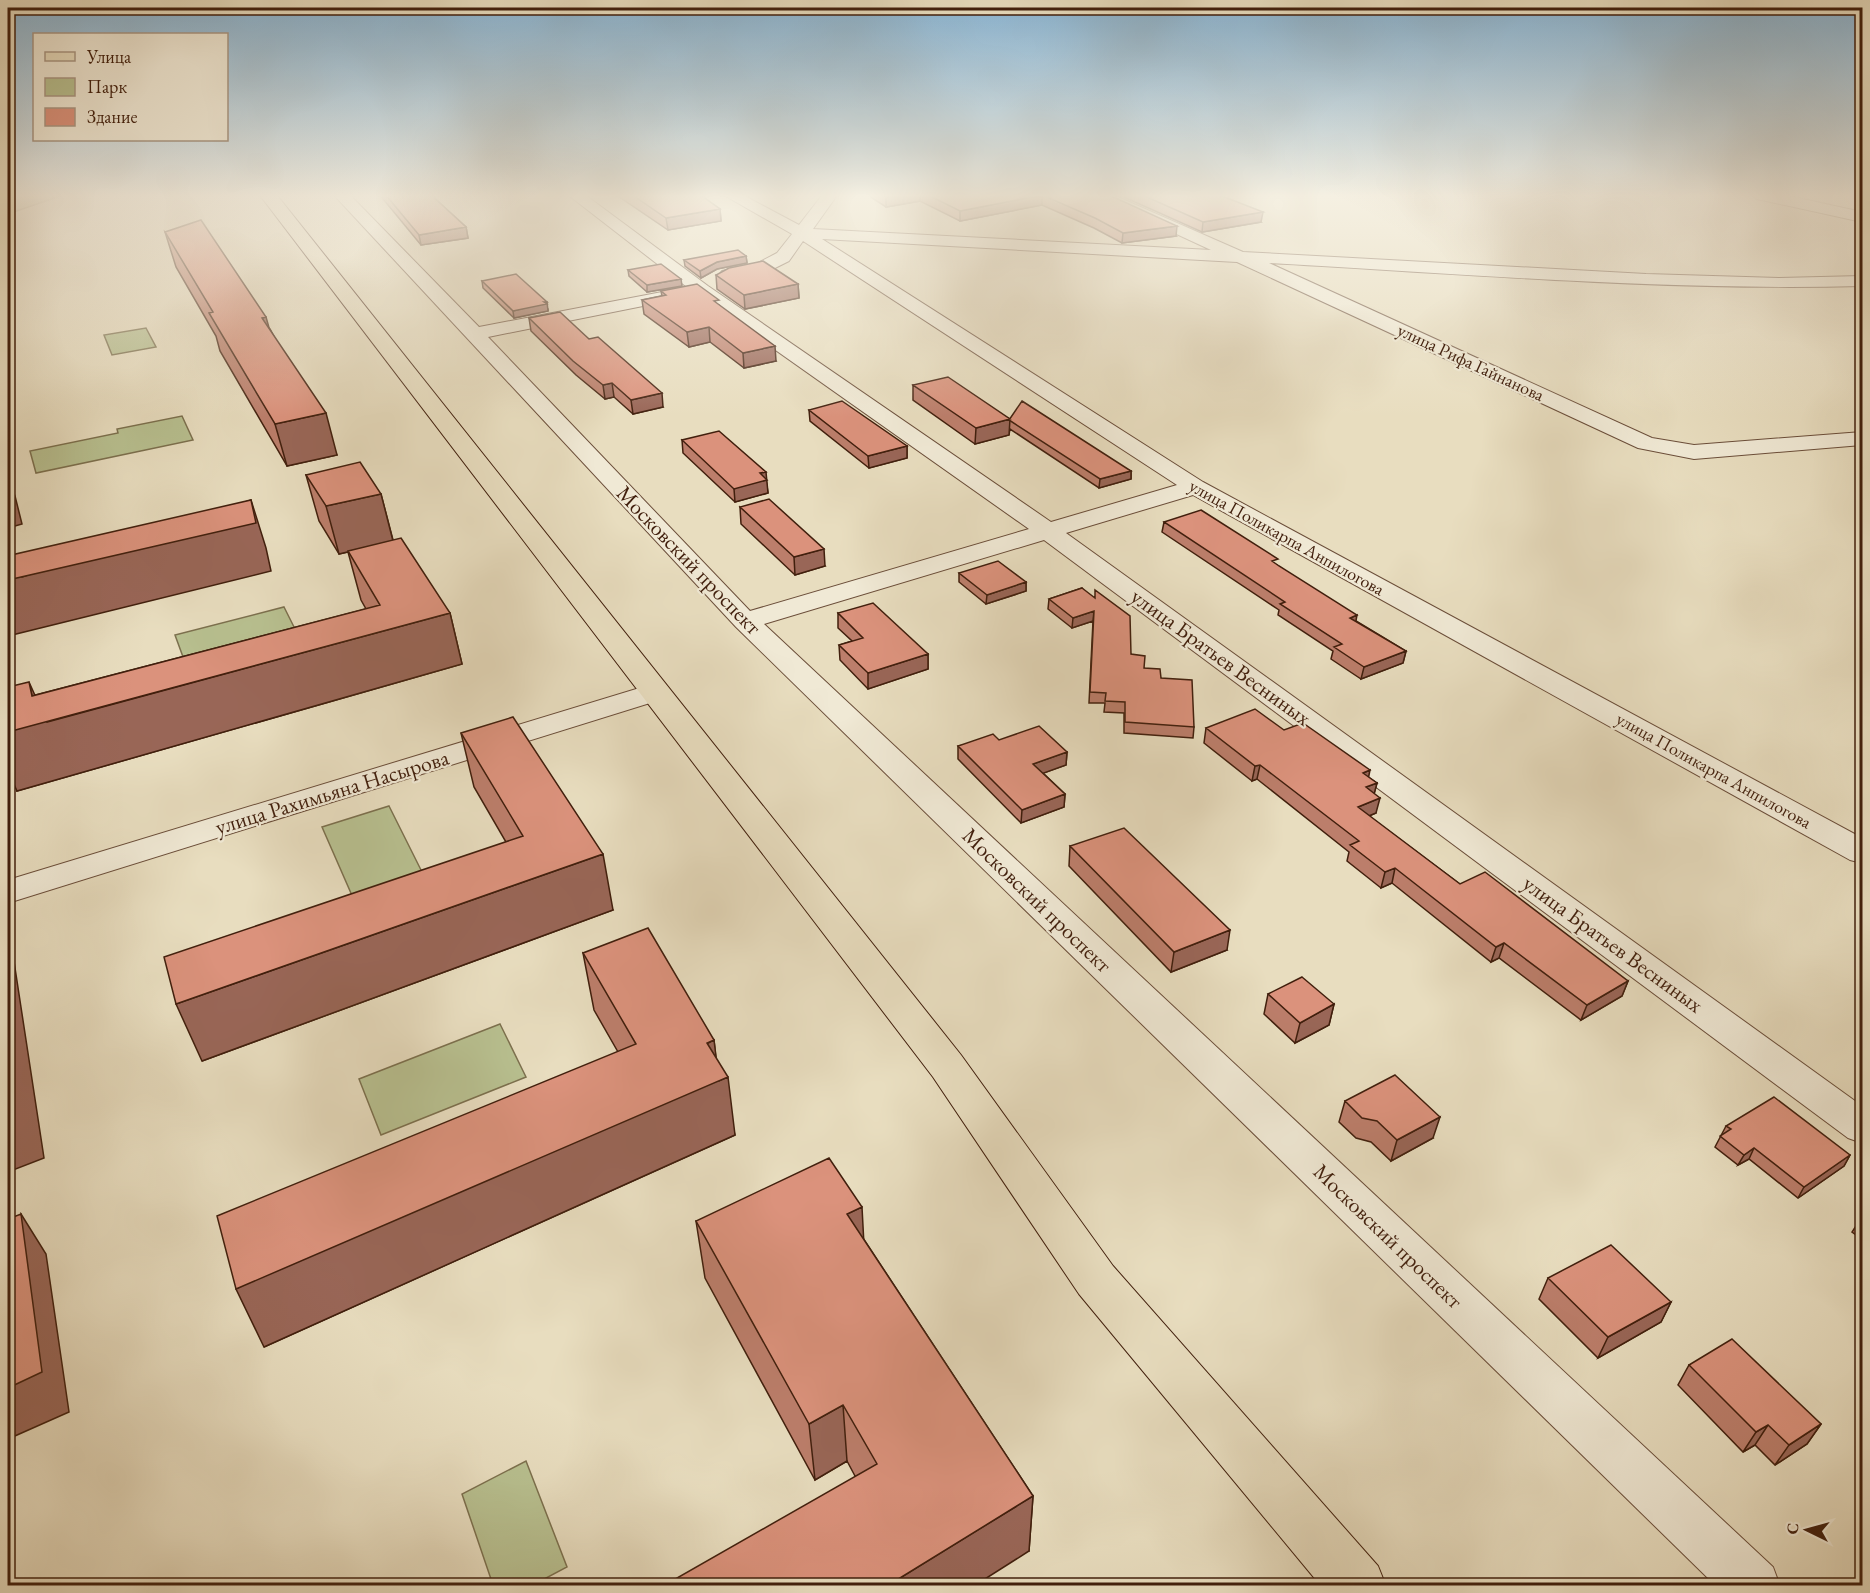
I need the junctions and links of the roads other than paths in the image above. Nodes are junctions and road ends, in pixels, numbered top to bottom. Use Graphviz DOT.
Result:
graph roads {
  1 [pos="325,268"];
  2 [pos="412,268"];
  3 [pos="673,268"];
  4 [pos="759,268"];
  5 [pos="857,268"];
  6 [pos="1265,268"];
  7 [pos="1432,268"];
  8 [pos="1863,281"];
  9 [pos="702,290"];
  10 [pos="475,334"];
  11 [pos="1863,438"];
  12 [pos="1195,487"];
  13 [pos="1048,531"];
  14 [pos="745,621"];
  15 [pos="656,692"];
  16 [pos="1863,852"];
  17 [pos="8,892"];
  18 [pos="1863,1127"];
  19 [pos="1358,1586"];
  20 [pos="1754,1586"];
  1 -- 15 [label="main road"];
  2 -- 10 [label="street, Московский проспект"];
  3 -- 9 [label="street, улица Братьев Весниных"];
  4 -- 9 [label="street"];
  5 -- 12 [label="street, улица Поликарпа Анпилогова"];
  6 -- 11 [label="street, улица Рифа Гайнанова"];
  7 -- 8 [label="street"];
  9 -- 10 [label="street"];
  9 -- 13 [label="street, улица Братьев Весниных"];
  10 -- 14 [label="street, Московский проспект"];
  12 -- 13 [label="street"];
  12 -- 16 [label="street, улица Поликарпа Анпилогова"];
  13 -- 14 [label="street"];
  13 -- 18 [label="street, улица Братьев Весниных"];
  14 -- 20 [label="street, Московский проспект"];
  15 -- 17 [label="street, улица Рахимьяна Насырова"];
  15 -- 19 [label="main road"];
}
